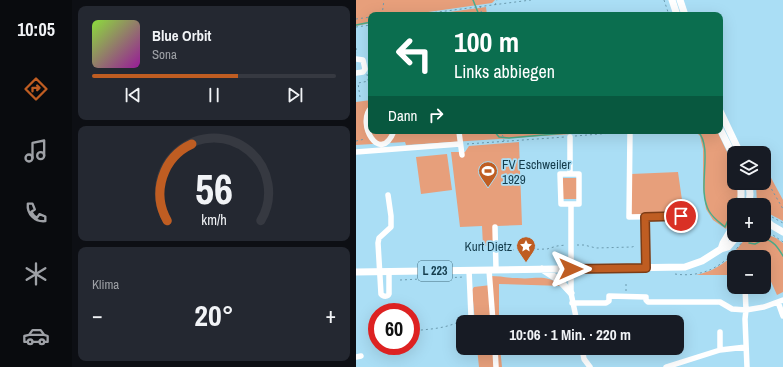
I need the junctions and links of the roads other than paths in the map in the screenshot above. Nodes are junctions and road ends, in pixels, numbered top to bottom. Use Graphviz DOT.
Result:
graph roads {
  1 [pos="672,0"];
  2 [pos="680,0"];
  3 [pos="676,12"];
  4 [pos="684,12"];
  5 [pos="356,59"];
  6 [pos="356,73"];
  7 [pos="368,110"];
  8 [pos="723,117"];
  9 [pos="360,118"];
  10 [pos="392,134"];
  11 [pos="459,134"];
  12 [pos="630,134"];
  13 [pos="722,134"];
  14 [pos="570,137"];
  15 [pos="365,140"];
  16 [pos="460,144"];
  17 [pos="728,146"];
  18 [pos="737,146"];
  19 [pos="378,147"];
  20 [pos="356,152"];
  21 [pos="462,155"];
  22 [pos="570,174"];
  23 [pos="388,194"];
  24 [pos="571,204"];
  25 [pos="681,216"];
  26 [pos="645,217"];
  27 [pos="495,227"];
  28 [pos="771,227"];
  29 [pos="783,232"];
  30 [pos="727,236"];
  31 [pos="733,242"];
  32 [pos="508,247"];
  33 [pos="495,248"];
  34 [pos="721,249"];
  35 [pos="646,268"];
  36 [pos="541,269"];
  37 [pos="571,269"];
  38 [pos="493,270"];
  39 [pos="356,272"];
  40 [pos="380,272"];
  41 [pos="389,272"];
  42 [pos="469,274"];
  43 [pos="571,293"];
  44 [pos="745,294"];
  45 [pos="781,301"];
  46 [pos="572,303"];
  47 [pos="746,310"];
  48 [pos="471,315"];
  49 [pos="493,315"];
  50 [pos="575,315"];
  51 [pos="783,316"];
  52 [pos="720,332"];
  53 [pos="746,347"];
  54 [pos="720,350"];
  55 [pos="495,355"];
  56 [pos="583,355"];
  57 [pos="496,367"];
  58 [pos="590,367"];
  59 [pos="666,367"];
  60 [pos="747,367"];
  1 -- 3 [label="main road"];
  2 -- 4 [label="main road"];
  5 -- 6 [label="street"];
  7 -- 9 [label="street"];
  8 -- 18 [label="main road"];
  10 -- 19 [label="street"];
  11 -- 16 [label="street"];
  12 -- 26 [label="street"];
  13 -- 17 [label="main road"];
  14 -- 22 [label="street"];
  15 -- 19 [label="street"];
  16 -- 19 [label="street"];
  16 -- 21 [label="street"];
  19 -- 20 [label="street"];
  22 -- 24 [label="street"];
  22 -- 24 [label="street"];
  23 -- 40 [label="street"];
  24 -- 37 [label="street"];
  25 -- 26 [label="street"];
  26 -- 35 [label="street"];
  27 -- 33 [label="street"];
  28 -- 29 [label="main road"];
  30 -- 34 [label="main road"];
  31 -- 34 [label="main road, L 223"];
  32 -- 33 [label="street"];
  33 -- 38 [label="street"];
  34 -- 35 [label="main road, L 223"];
  35 -- 37 [label="main road, L 223"];
  36 -- 37 [label="main road, L 223"];
  36 -- 38 [label="main road, L 223"];
  36 -- 43 [label="main road"];
  37 -- 43 [label="street"];
  38 -- 42 [label="main road, L 223"];
  38 -- 49 [label="street"];
  39 -- 40 [label="main road, L 223"];
  40 -- 41 [label="main road, L 223"];
  40 -- 41 [label="street"];
  41 -- 42 [label="main road, L 223"];
  42 -- 48 [label="street"];
  43 -- 46 [label="street"];
  44 -- 47 [label="street"];
  45 -- 47 [label="street"];
  45 -- 51 [label="street"];
  46 -- 47 [label="street"];
  46 -- 50 [label="street"];
  47 -- 53 [label="street"];
  52 -- 54 [label="street"];
  53 -- 54 [label="street"];
  53 -- 60 [label="street"];
  54 -- 59 [label="street"];
  55 -- 57 [label="street"];
  56 -- 58 [label="street"];
}
